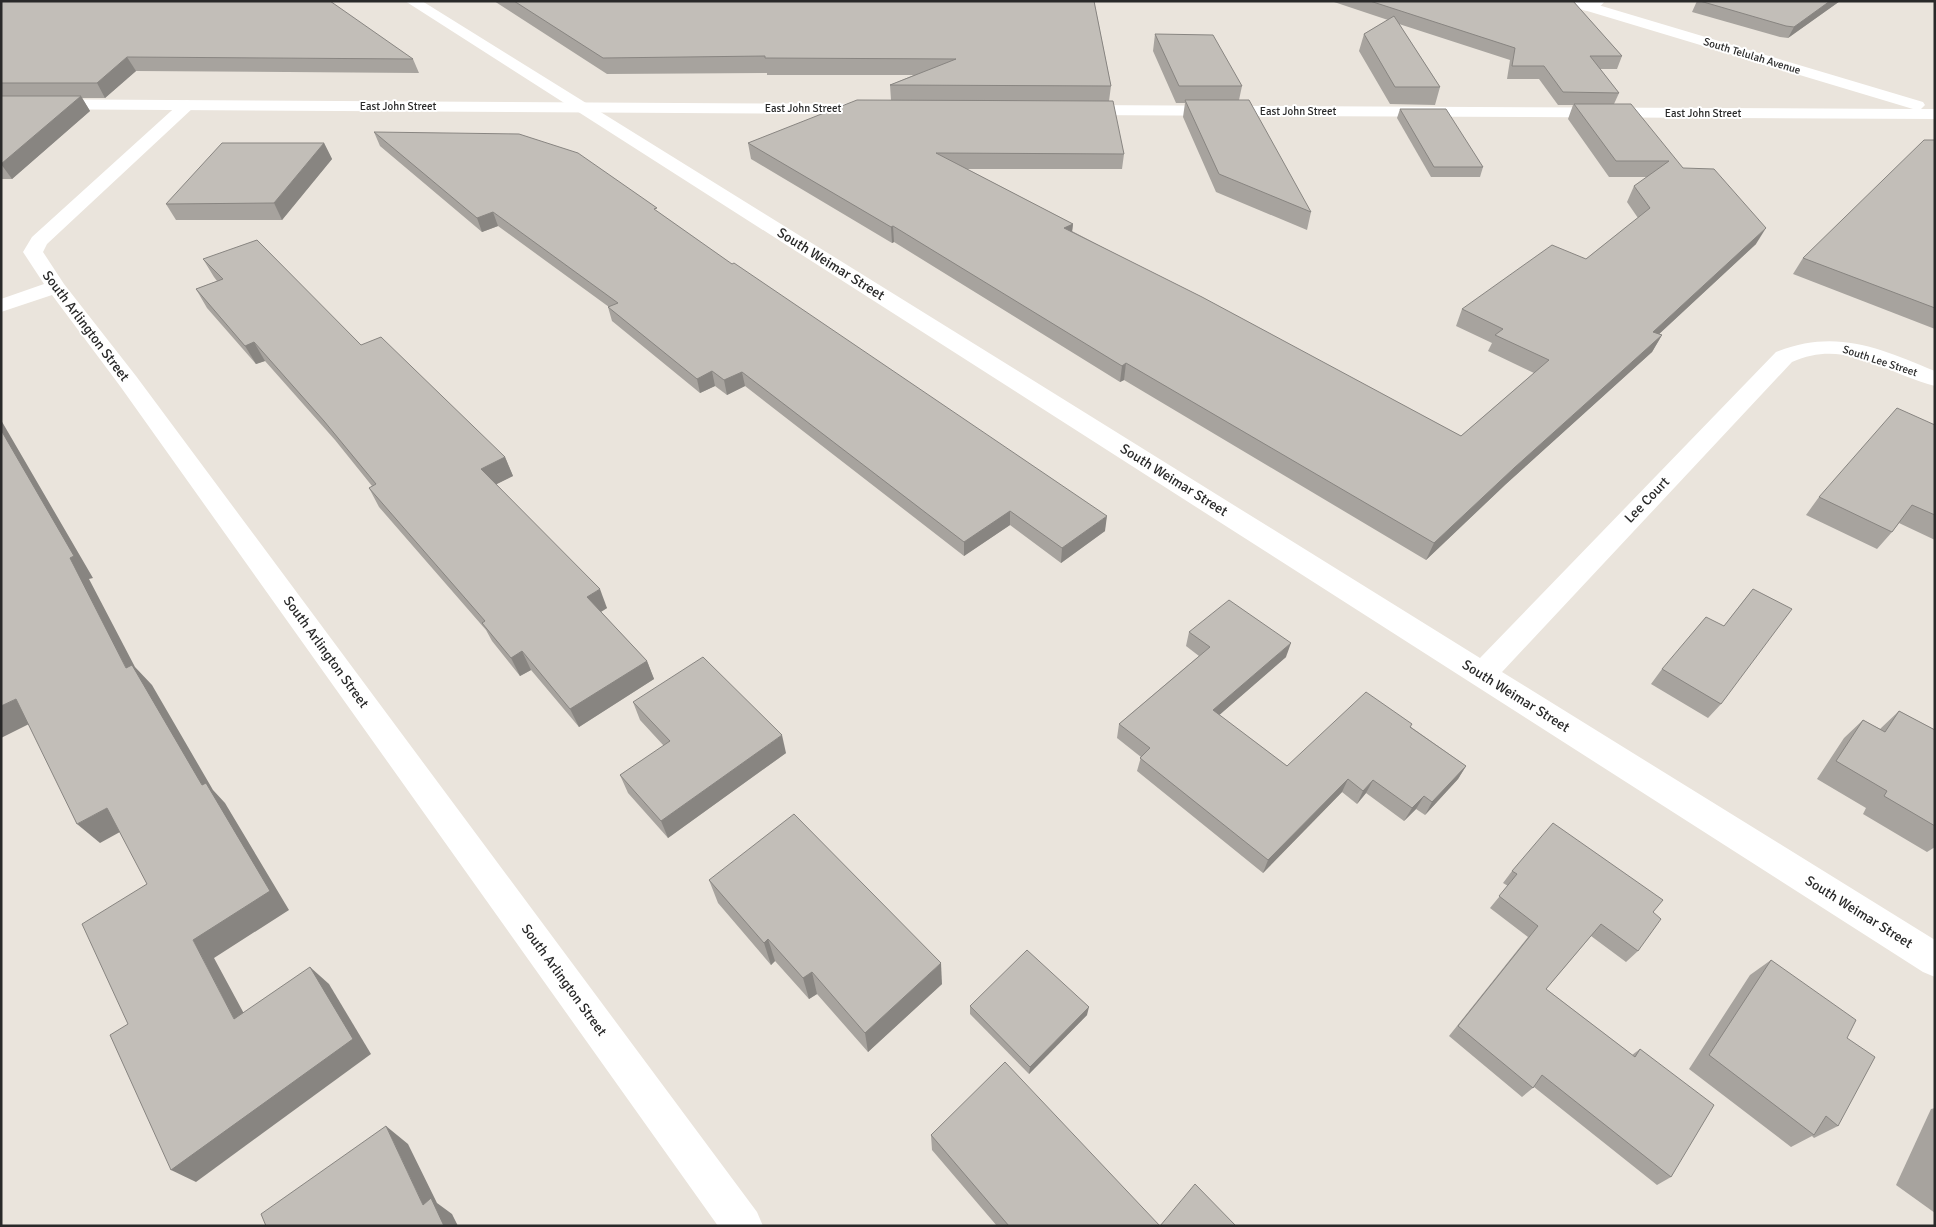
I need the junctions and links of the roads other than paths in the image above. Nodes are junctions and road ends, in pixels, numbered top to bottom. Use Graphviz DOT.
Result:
graph roads {
  1 [pos="412,1"];
  2 [pos="1569,1"];
  3 [pos="1593,4"];
  4 [pos="1,104"];
  5 [pos="187,105"];
  6 [pos="581,107"];
  7 [pos="889,109"];
  8 [pos="1059,110"];
  9 [pos="1935,112"];
  10 [pos="56,287"];
  11 [pos="1,306"];
  12 [pos="1824,346"];
  13 [pos="1935,379"];
  14 [pos="1482,674"];
  15 [pos="1935,960"];
  16 [pos="743,1226"];
  1 -- 6 [label="street, South Weimar Street"];
  2 -- 3 [label="street, South Telulah Avenue"];
  3 -- 9 [label="street, South Telulah Avenue"];
  4 -- 5 [label="street, East John Street"];
  5 -- 6 [label="street, East John Street"];
  5 -- 10 [label="street, South Arlington Street"];
  6 -- 7 [label="street, East John Street"];
  6 -- 14 [label="street, South Weimar Street"];
  8 -- 9 [label="street, East John Street"];
  10 -- 11 [label="street"];
  10 -- 16 [label="street, South Arlington Street"];
  12 -- 13 [label="street, South Lee Street"];
  12 -- 14 [label="street, Lee Court"];
  14 -- 15 [label="street, South Weimar Street"];
}
